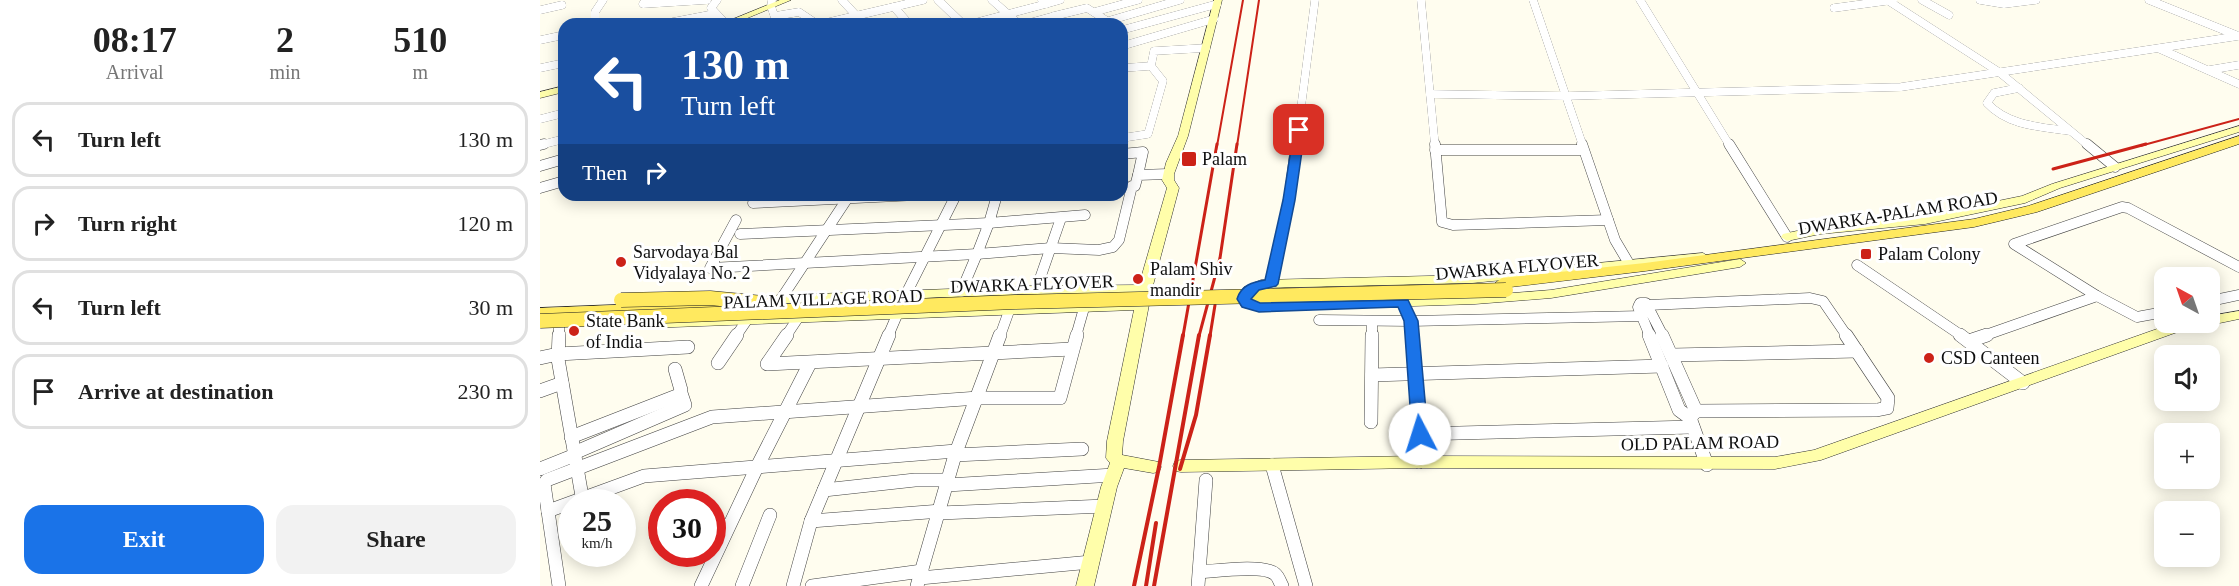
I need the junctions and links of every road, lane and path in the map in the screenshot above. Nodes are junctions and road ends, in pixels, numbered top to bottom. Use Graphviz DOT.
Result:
graph roads {
  1 [pos="603,0"];
  2 [pos="646,0"];
  3 [pos="707,0"];
  4 [pos="717,0"];
  5 [pos="787,0"];
  6 [pos="842,0"];
  7 [pos="923,0"];
  8 [pos="938,0"];
  9 [pos="992,0"];
  10 [pos="1060,0"];
  11 [pos="1138,0"];
  12 [pos="1180,0"];
  13 [pos="1316,0"];
  14 [pos="1421,0"];
  15 [pos="1533,0"];
  16 [pos="1640,0"];
  17 [pos="1890,0"];
  18 [pos="1922,0"];
  19 [pos="1980,0"];
  20 [pos="2036,0"];
  21 [pos="2149,0"];
  22 [pos="676,1"];
  23 [pos="1044,2"];
  24 [pos="1218,2"];
  25 [pos="561,3"];
  26 [pos="771,3"];
  27 [pos="540,4"];
  28 [pos="894,7"];
  29 [pos="1834,8"];
  30 [pos="540,10"];
  31 [pos="1094,12"];
  32 [pos="1008,13"];
  33 [pos="664,14"];
  34 [pos="714,14"];
  35 [pos="1949,15"];
  36 [pos="856,16"];
  37 [pos="1054,16"];
  38 [pos="595,18"];
  39 [pos="693,18"];
  40 [pos="718,18"];
  41 [pos="738,18"];
  42 [pos="775,18"];
  43 [pos="782,18"];
  44 [pos="809,18"];
  45 [pos="849,18"];
  46 [pos="904,18"];
  47 [pos="960,18"];
  48 [pos="990,18"];
  49 [pos="1013,18"];
  50 [pos="1047,18"];
  51 [pos="1056,18"];
  52 [pos="1103,18"];
  53 [pos="1125,18"];
  54 [pos="1214,19"];
  55 [pos="1128,29"];
  56 [pos="1128,35"];
  57 [pos="558,36"];
  58 [pos="2239,36"];
  59 [pos="540,40"];
  60 [pos="1137,41"];
  61 [pos="1128,44"];
  62 [pos="1206,48"];
  63 [pos="2159,48"];
  64 [pos="558,64"];
  65 [pos="2239,65"];
  66 [pos="1151,66"];
  67 [pos="1128,67"];
  68 [pos="540,68"];
  69 [pos="2209,70"];
  70 [pos="1999,72"];
  71 [pos="2239,84"];
  72 [pos="2019,88"];
  73 [pos="558,90"];
  74 [pos="1696,91"];
  75 [pos="540,94"];
  76 [pos="1430,94"];
  77 [pos="1566,96"];
  78 [pos="558,114"];
  79 [pos="540,119"];
  80 [pos="2239,129"];
  81 [pos="2070,131"];
  82 [pos="1128,137"];
  83 [pos="558,140"];
  84 [pos="2239,140"];
  85 [pos="540,145"];
  86 [pos="1435,150"];
  87 [pos="1583,150"];
  88 [pos="2239,150"];
  89 [pos="1128,153"];
  90 [pos="558,161"];
  91 [pos="540,166"];
  92 [pos="2115,167"];
  93 [pos="1168,174"];
  94 [pos="1138,175"];
  95 [pos="558,183"];
  96 [pos="1128,186"];
  97 [pos="540,188"];
  98 [pos="791,201"];
  99 [pos="847,201"];
  100 [pos="953,201"];
  101 [pos="995,201"];
  102 [pos="1125,201"];
  103 [pos="753,203"];
  104 [pos="1085,215"];
  105 [pos="1060,218"];
  106 [pos="736,220"];
  107 [pos="1608,220"];
  108 [pos="989,223"];
  109 [pos="941,225"];
  110 [pos="826,231"];
  111 [pos="740,234"];
  112 [pos="1787,237"];
  113 [pos="1051,248"];
  114 [pos="977,254"];
  115 [pos="925,257"];
  116 [pos="1736,259"];
  117 [pos="1628,262"];
  118 [pos="805,264"];
  119 [pos="1695,264"];
  120 [pos="1857,265"];
  121 [pos="2239,267"];
  122 [pos="1271,284"];
  123 [pos="1145,289"];
  124 [pos="1036,290"];
  125 [pos="962,292"];
  126 [pos="906,294"];
  127 [pos="2239,295"];
  128 [pos="2097,296"];
  129 [pos="781,299"];
  130 [pos="2220,300"];
  131 [pos="1403,303"];
  132 [pos="762,304"];
  133 [pos="1143,305"];
  134 [pos="540,308"];
  135 [pos="1084,308"];
  136 [pos="1009,311"];
  137 [pos="1645,311"];
  138 [pos="898,314"];
  139 [pos="2154,314"];
  140 [pos="2239,315"];
  141 [pos="798,318"];
  142 [pos="2220,318"];
  143 [pos="747,320"];
  144 [pos="1319,320"];
  145 [pos="540,321"];
  146 [pos="1372,321"];
  147 [pos="1411,321"];
  148 [pos="559,326"];
  149 [pos="540,327"];
  150 [pos="2160,333"];
  151 [pos="1969,341"];
  152 [pos="688,347"];
  153 [pos="1072,349"];
  154 [pos="994,351"];
  155 [pos="1857,351"];
  156 [pos="558,354"];
  157 [pos="1672,355"];
  158 [pos="881,357"];
  159 [pos="540,358"];
  160 [pos="718,363"];
  161 [pos="810,363"];
  162 [pos="1662,366"];
  163 [pos="675,369"];
  164 [pos="1415,374"];
  165 [pos="1372,375"];
  166 [pos="2023,382"];
  167 [pos="562,383"];
  168 [pos="540,391"];
  169 [pos="681,393"];
  170 [pos="978,398"];
  171 [pos="859,406"];
  172 [pos="785,412"];
  173 [pos="1693,419"];
  174 [pos="1371,422"];
  175 [pos="1420,434"];
  176 [pos="571,437"];
  177 [pos="1082,449"];
  178 [pos="956,453"];
  179 [pos="574,454"];
  180 [pos="837,461"];
  181 [pos="1419,462"];
  182 [pos="1272,465"];
  183 [pos="1707,465"];
  184 [pos="1153,466"];
  185 [pos="1181,466"];
  186 [pos="757,467"];
  187 [pos="1117,468"];
  188 [pos="540,469"];
  189 [pos="578,469"];
  190 [pos="1206,480"];
  191 [pos="947,482"];
  192 [pos="581,489"];
  193 [pos="611,489"];
  194 [pos="824,490"];
  195 [pos="1105,506"];
  196 [pos="558,508"];
  197 [pos="548,511"];
  198 [pos="940,512"];
  199 [pos="770,514"];
  200 [pos="811,521"];
  201 [pos="729,525"];
  202 [pos="726,526"];
  203 [pos="1091,562"];
  204 [pos="920,578"];
  205 [pos="1199,579"];
  206 [pos="559,586"];
  207 [pos="701,586"];
  208 [pos="742,586"];
  209 [pos="793,586"];
  210 [pos="812,586"];
  211 [pos="1085,586"];
  212 [pos="1282,586"];
  213 [pos="1306,586"];
  1 -- 38 [label="street"];
  2 -- 22 [label="street"];
  3 -- 22 [label="street"];
  4 -- 34 [label="street"];
  5 -- 26 [label="street"];
  6 -- 36 [label="street"];
  7 -- 28 [label="street"];
  8 -- 47 [label="street"];
  9 -- 32 [label="street"];
  10 -- 23 [label="street"];
  11 -- 31 [label="street"];
  12 -- 53 [label="street"];
  13 -- 122 [label="street"];
  14 -- 76 [label="street"];
  15 -- 77 [label="street"];
  16 -- 74 [label="street"];
  17 -- 29 [label="street"];
  17 -- 70 [label="street"];
  18 -- 35 [label="street"];
  19 -- 20 [label="street"];
  21 -- 58 [label="street"];
  22 -- 33 [label="street"];
  23 -- 32 [label="street"];
  24 -- 54 [label="street"];
  24 -- 55 [label="street"];
  25 -- 27 [label="street"];
  25 -- 30 [label="street"];
  26 -- 41 [label="street"];
  26 -- 42 [label="street"];
  28 -- 36 [label="street"];
  28 -- 46 [label="street"];
  31 -- 37 [label="street"];
  31 -- 52 [label="street"];
  32 -- 48 [label="street"];
  32 -- 49 [label="street"];
  34 -- 39 [label="street"];
  34 -- 40 [label="street"];
  36 -- 45 [label="street"];
  37 -- 50 [label="street"];
  37 -- 51 [label="street"];
  43 -- 44 [label="street"];
  54 -- 60 [label="street"];
  54 -- 62 [label="street"];
  56 -- 60 [label="street"];
  57 -- 59 [label="street"];
  58 -- 63 [label="street"];
  60 -- 61 [label="street"];
  62 -- 66 [label="street"];
  62 -- 93 [label="street"];
  63 -- 69 [label="street"];
  63 -- 70 [label="street"];
  64 -- 68 [label="street"];
  65 -- 69 [label="street"];
  66 -- 67 [label="street"];
  66 -- 82 [label="street"];
  69 -- 71 [label="street"];
  70 -- 72 [label="street"];
  70 -- 74 [label="street"];
  72 -- 81 [label="street"];
  72 -- 81 [label="street"];
  73 -- 75 [label="street"];
  74 -- 77 [label="street"];
  74 -- 112 [label="street"];
  76 -- 77 [label="street"];
  76 -- 86 [label="street"];
  77 -- 87 [label="street"];
  78 -- 79 [label="street"];
  80 -- 92 [label="street"];
  81 -- 92 [label="street"];
  83 -- 85 [label="street"];
  84 -- 116 [label="main road, DWARKA-PALAM ROAD"];
  86 -- 87 [label="street"];
  86 -- 107 [label="street"];
  87 -- 107 [label="street"];
  88 -- 116 [label="main road, DWARKA-PALAM ROAD"];
  89 -- 94 [label="street"];
  90 -- 91 [label="street"];
  92 -- 112 [label="street"];
  93 -- 94 [label="street"];
  93 -- 123 [label="street"];
  94 -- 96 [label="street"];
  95 -- 97 [label="street"];
  98 -- 103 [label="street"];
  99 -- 110 [label="street"];
  100 -- 109 [label="street"];
  101 -- 108 [label="street"];
  102 -- 113 [label="street"];
  104 -- 105 [label="street"];
  105 -- 108 [label="street"];
  105 -- 113 [label="street"];
  106 -- 118 [label="street"];
  107 -- 117 [label="street"];
  108 -- 109 [label="street"];
  108 -- 114 [label="street"];
  109 -- 110 [label="street"];
  109 -- 115 [label="street"];
  110 -- 111 [label="street"];
  110 -- 118 [label="street"];
  113 -- 114 [label="street"];
  113 -- 124 [label="street"];
  114 -- 115 [label="street"];
  114 -- 125 [label="street"];
  115 -- 118 [label="street"];
  115 -- 126 [label="street"];
  116 -- 117 [label="street"];
  116 -- 119 [label="main road, DWARKA FLYOVER"];
  116 -- 131 [label="street"];
  117 -- 122 [label="street"];
  118 -- 129 [label="street"];
  119 -- 132 [label="main road, DWARKA FLYOVER, bridge"];
  119 -- 145 [label="main road, DWARKA FLYOVER, bridge"];
  120 -- 151 [label="street"];
  121 -- 128 [label="street"];
  122 -- 131 [label="street"];
  123 -- 124 [label="street"];
  123 -- 133 [label="street"];
  124 -- 125 [label="street"];
  125 -- 126 [label="street"];
  126 -- 129 [label="street"];
  126 -- 138 [label="street"];
  127 -- 130 [label="street"];
  128 -- 139 [label="street"];
  128 -- 151 [label="street"];
  129 -- 134 [label="street"];
  131 -- 147 [label="street"];
  132 -- 134 [label="main road, DWARKA FLYOVER, bridge"];
  132 -- 134 [label="main road, bridge"];
  133 -- 135 [label="street, PALAM VILLAGE ROAD"];
  133 -- 187 [label="street"];
  135 -- 136 [label="street, PALAM VILLAGE ROAD"];
  135 -- 153 [label="street"];
  136 -- 138 [label="street, PALAM VILLAGE ROAD"];
  136 -- 154 [label="street"];
  137 -- 147 [label="street"];
  137 -- 155 [label="street"];
  137 -- 157 [label="street"];
  137 -- 162 [label="street"];
  138 -- 141 [label="street, PALAM VILLAGE ROAD"];
  138 -- 158 [label="street"];
  140 -- 142 [label="street"];
  141 -- 143 [label="street, PALAM VILLAGE ROAD"];
  141 -- 161 [label="street"];
  143 -- 148 [label="street, PALAM VILLAGE ROAD"];
  143 -- 160 [label="street"];
  144 -- 146 [label="street"];
  146 -- 147 [label="street"];
  146 -- 165 [label="street"];
  147 -- 164 [label="street"];
  148 -- 149 [label="street, PALAM VILLAGE ROAD"];
  148 -- 156 [label="street"];
  150 -- 166 [label="street, OLD PALAM ROAD"];
  151 -- 166 [label="street"];
  152 -- 156 [label="street"];
  153 -- 154 [label="street"];
  153 -- 170 [label="street"];
  154 -- 158 [label="street"];
  154 -- 170 [label="street"];
  155 -- 157 [label="street"];
  155 -- 173 [label="street"];
  156 -- 159 [label="street"];
  156 -- 167 [label="street"];
  157 -- 173 [label="street"];
  158 -- 161 [label="street"];
  158 -- 171 [label="street"];
  161 -- 172 [label="street"];
  162 -- 164 [label="street"];
  162 -- 173 [label="street"];
  163 -- 169 [label="street"];
  164 -- 165 [label="street"];
  164 -- 175 [label="street"];
  165 -- 174 [label="street"];
  166 -- 183 [label="street, OLD PALAM ROAD"];
  167 -- 168 [label="street"];
  167 -- 176 [label="street"];
  169 -- 176 [label="street"];
  169 -- 179 [label="street"];
  170 -- 171 [label="street"];
  170 -- 178 [label="street"];
  171 -- 172 [label="street"];
  171 -- 180 [label="street"];
  172 -- 186 [label="street"];
  172 -- 189 [label="street"];
  173 -- 175 [label="street"];
  173 -- 183 [label="street"];
  175 -- 181 [label="street"];
  176 -- 179 [label="street"];
  177 -- 178 [label="street"];
  178 -- 180 [label="street"];
  178 -- 191 [label="street"];
  179 -- 188 [label="street"];
  179 -- 189 [label="street"];
  180 -- 186 [label="street"];
  180 -- 194 [label="street"];
  181 -- 182 [label="street, OLD PALAM ROAD"];
  181 -- 183 [label="street, OLD PALAM ROAD"];
  182 -- 185 [label="street, OLD PALAM ROAD"];
  182 -- 213 [label="street"];
  184 -- 187 [label="street"];
  186 -- 193 [label="street"];
  186 -- 201 [label="street"];
  187 -- 191 [label="street"];
  187 -- 195 [label="street"];
  189 -- 192 [label="street"];
  189 -- 197 [label="street"];
  190 -- 205 [label="street"];
  191 -- 194 [label="street"];
  191 -- 198 [label="street"];
  194 -- 200 [label="street"];
  195 -- 198 [label="street"];
  195 -- 203 [label="street"];
  196 -- 197 [label="street"];
  197 -- 206 [label="street"];
  198 -- 200 [label="street"];
  198 -- 204 [label="street"];
  199 -- 208 [label="street"];
  200 -- 209 [label="street"];
  201 -- 202 [label="street"];
  201 -- 207 [label="street"];
  203 -- 204 [label="street"];
  203 -- 211 [label="street"];
  204 -- 210 [label="street"];
  205 -- 212 [label="street"];
}
